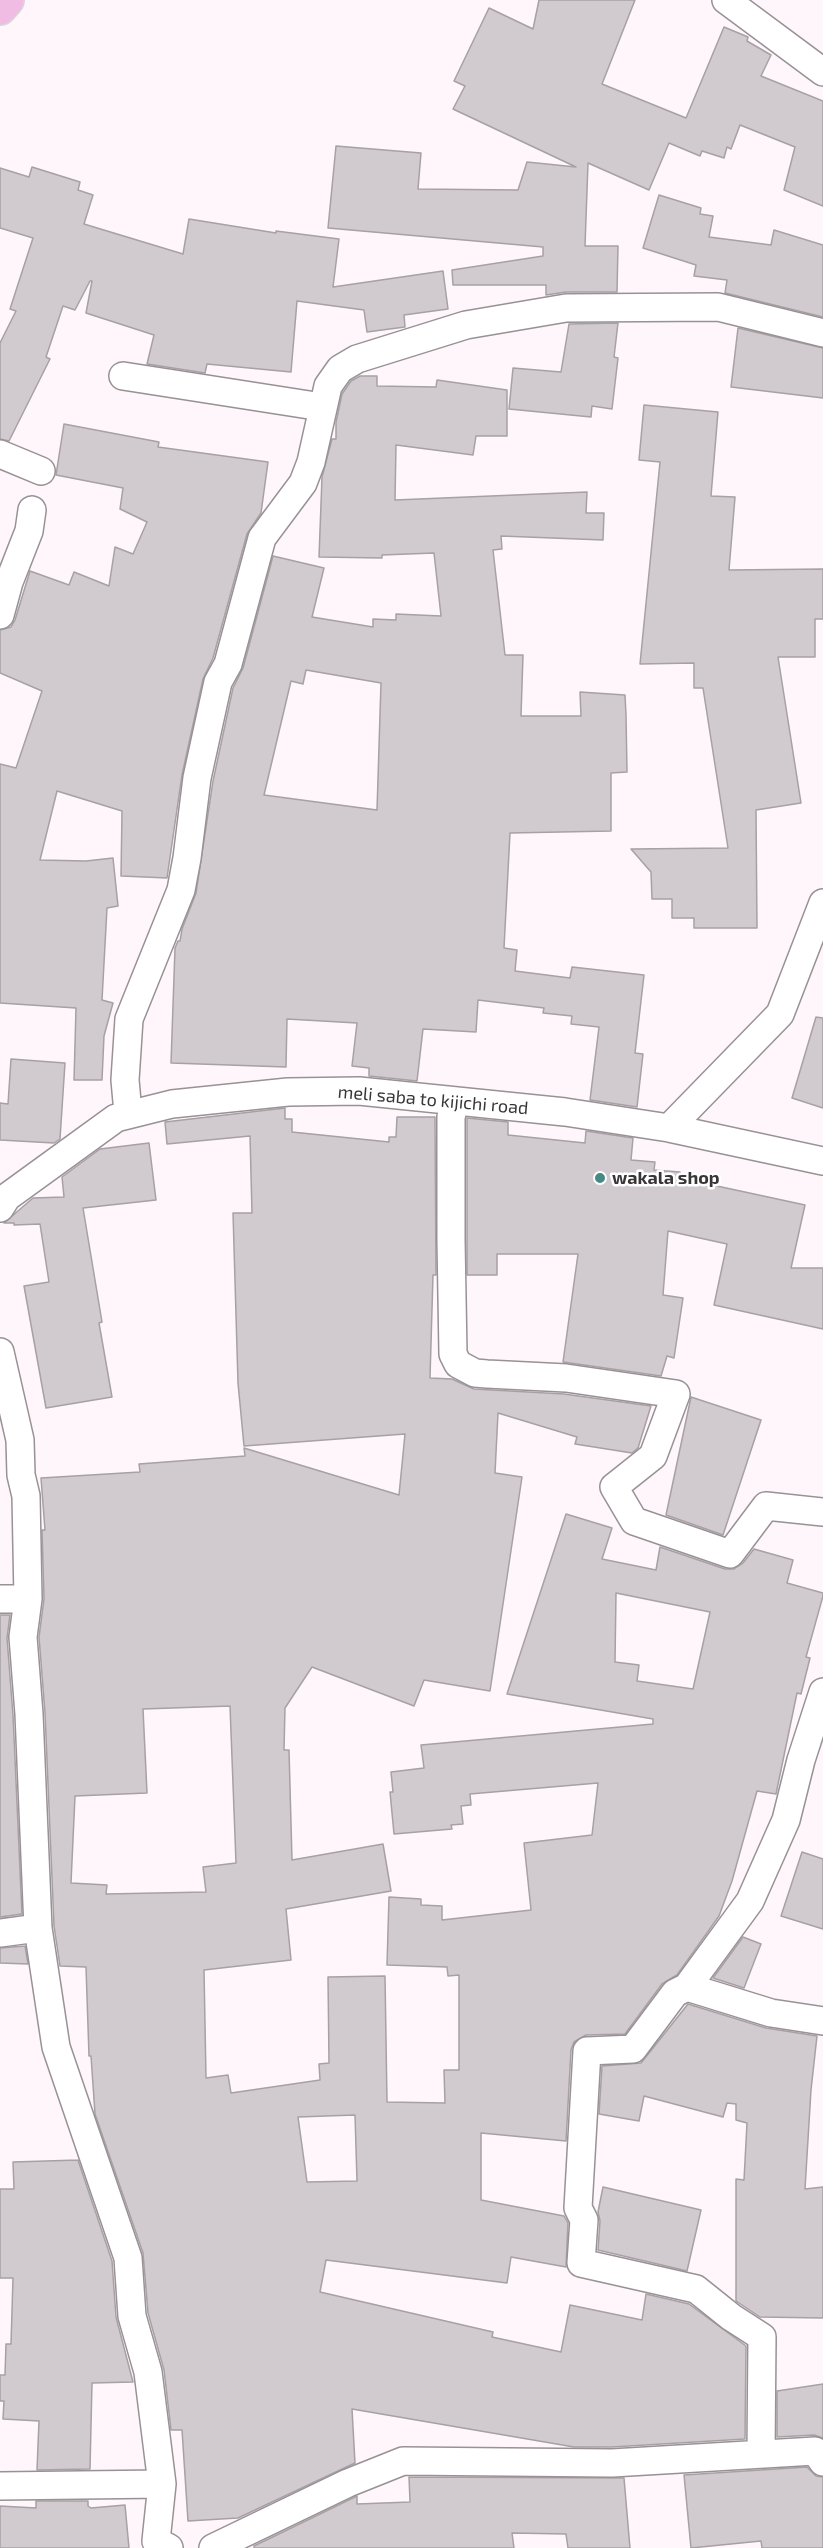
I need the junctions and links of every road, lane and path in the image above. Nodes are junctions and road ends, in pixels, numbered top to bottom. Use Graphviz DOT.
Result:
graph roads {
  1 [pos="7,0"];
  2 [pos="726,0"];
  3 [pos="0,8"];
  4 [pos="823,72"];
  5 [pos="823,333"];
  6 [pos="123,376"];
  7 [pos="322,407"];
  8 [pos="0,454"];
  9 [pos="40,471"];
  10 [pos="32,510"];
  11 [pos="0,615"];
  12 [pos="823,903"];
  13 [pos="455,1102"];
  14 [pos="128,1113"];
  15 [pos="669,1128"];
  16 [pos="823,1161"];
  17 [pos="0,1208"];
  18 [pos="0,1352"];
  19 [pos="10,1441"];
  20 [pos="823,1512"];
  21 [pos="0,1599"];
  22 [pos="28,1599"];
  23 [pos="823,1692"];
  24 [pos="38,1928"];
  25 [pos="0,1933"];
  26 [pos="687,1988"];
  27 [pos="823,2021"];
  28 [pos="761,2454"];
  29 [pos="823,2462"];
  30 [pos="162,2484"];
  31 [pos="0,2486"];
  32 [pos="169,2548"];
  33 [pos="213,2548"];
  1 -- 3 [label="main road"];
  2 -- 4 [label="street"];
  5 -- 7 [label="street"];
  6 -- 7 [label="street"];
  7 -- 14 [label="street"];
  8 -- 9 [label="street"];
  10 -- 11 [label="street"];
  12 -- 15 [label="street"];
  13 -- 14 [label="street, meli saba to kijichi road"];
  13 -- 15 [label="street, meli saba to kijichi road"];
  13 -- 20 [label="street"];
  14 -- 17 [label="street, meli saba to kijichi road"];
  15 -- 16 [label="street, meli saba to kijichi road"];
  18 -- 19 [label="street"];
  19 -- 22 [label="street"];
  21 -- 22 [label="street"];
  22 -- 24 [label="street"];
  23 -- 26 [label="street"];
  24 -- 25 [label="street"];
  24 -- 30 [label="street"];
  26 -- 27 [label="street"];
  26 -- 28 [label="street"];
  28 -- 29 [label="street"];
  28 -- 33 [label="street"];
  30 -- 31 [label="street"];
  30 -- 32 [label="street"];
}
